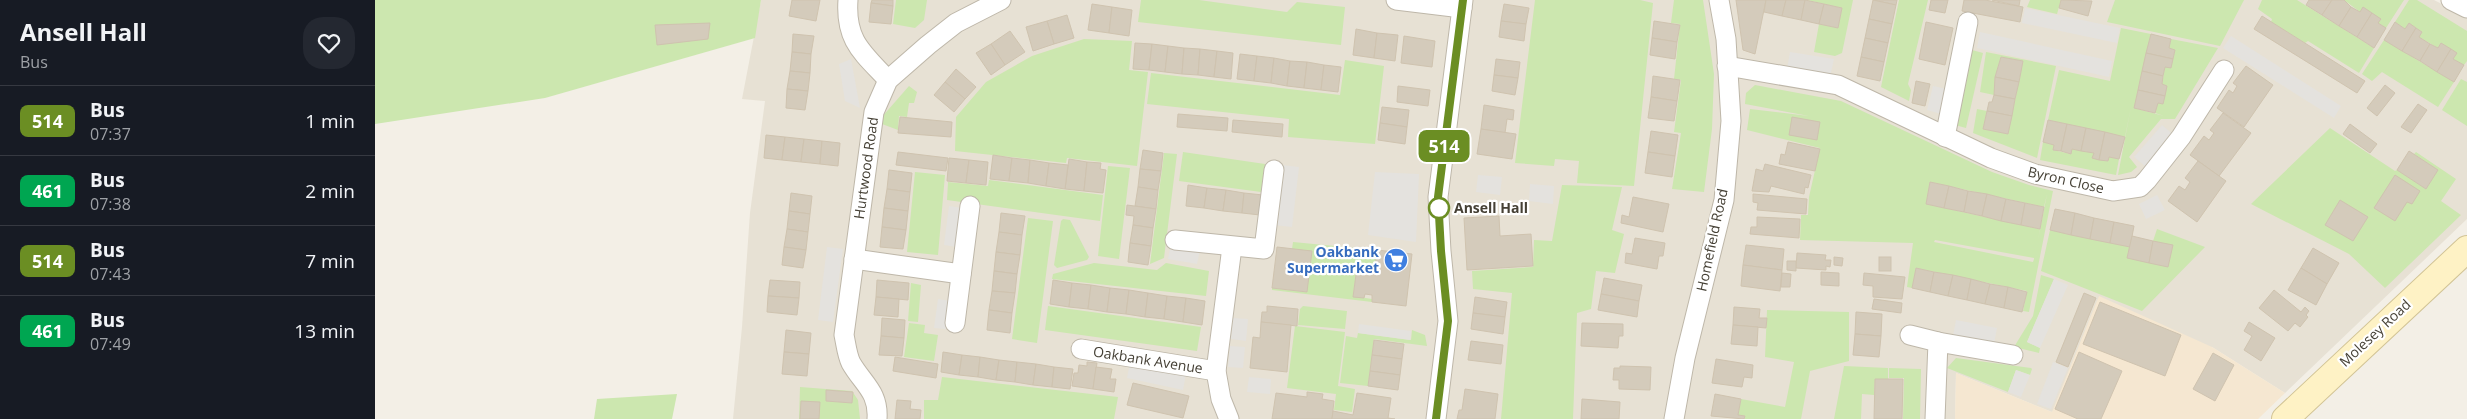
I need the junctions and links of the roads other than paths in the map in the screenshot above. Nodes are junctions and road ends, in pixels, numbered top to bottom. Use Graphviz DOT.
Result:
graph roads {
  1 [pos="848,0"];
  2 [pos="1001,0"];
  3 [pos="1396,0"];
  4 [pos="1719,0"];
  5 [pos="2451,0"];
  6 [pos="1463,4"];
  7 [pos="2467,8"];
  8 [pos="1968,22"];
  9 [pos="1727,66"];
  10 [pos="2224,70"];
  11 [pos="888,80"];
  12 [pos="1945,137"];
  13 [pos="1275,170"];
  14 [pos="970,206"];
  15 [pos="1175,240"];
  16 [pos="1232,247"];
  17 [pos="2467,249"];
  18 [pos="854,259"];
  19 [pos="961,274"];
  20 [pos="955,323"];
  21 [pos="1910,335"];
  22 [pos="1938,342"];
  23 [pos="1081,349"];
  24 [pos="2013,355"];
  25 [pos="1216,371"];
  26 [pos="877,419"];
  27 [pos="1229,419"];
  28 [pos="1436,419"];
  29 [pos="1674,419"];
  30 [pos="1935,419"];
  31 [pos="2285,419"];
  1 -- 11 [label="street"];
  2 -- 11 [label="street, Hurtwood Road"];
  3 -- 6 [label="street"];
  4 -- 9 [label="street, Homefield Road"];
  5 -- 7 [label="street"];
  6 -- 28 [label="street"];
  8 -- 12 [label="street"];
  9 -- 12 [label="street, Byron Close"];
  9 -- 29 [label="street, Homefield Road"];
  10 -- 12 [label="street, Byron Close"];
  11 -- 18 [label="street, Hurtwood Road"];
  13 -- 16 [label="street"];
  14 -- 19 [label="street"];
  15 -- 16 [label="street"];
  16 -- 25 [label="street, Oakbank Avenue"];
  17 -- 31 [label="street, Molesey Road"];
  18 -- 19 [label="street"];
  18 -- 26 [label="street, Hurtwood Road"];
  19 -- 20 [label="street"];
  21 -- 22 [label="street"];
  22 -- 24 [label="street"];
  22 -- 30 [label="street"];
  23 -- 25 [label="street, Oakbank Avenue"];
  25 -- 27 [label="street, Oakbank Avenue"];
}
